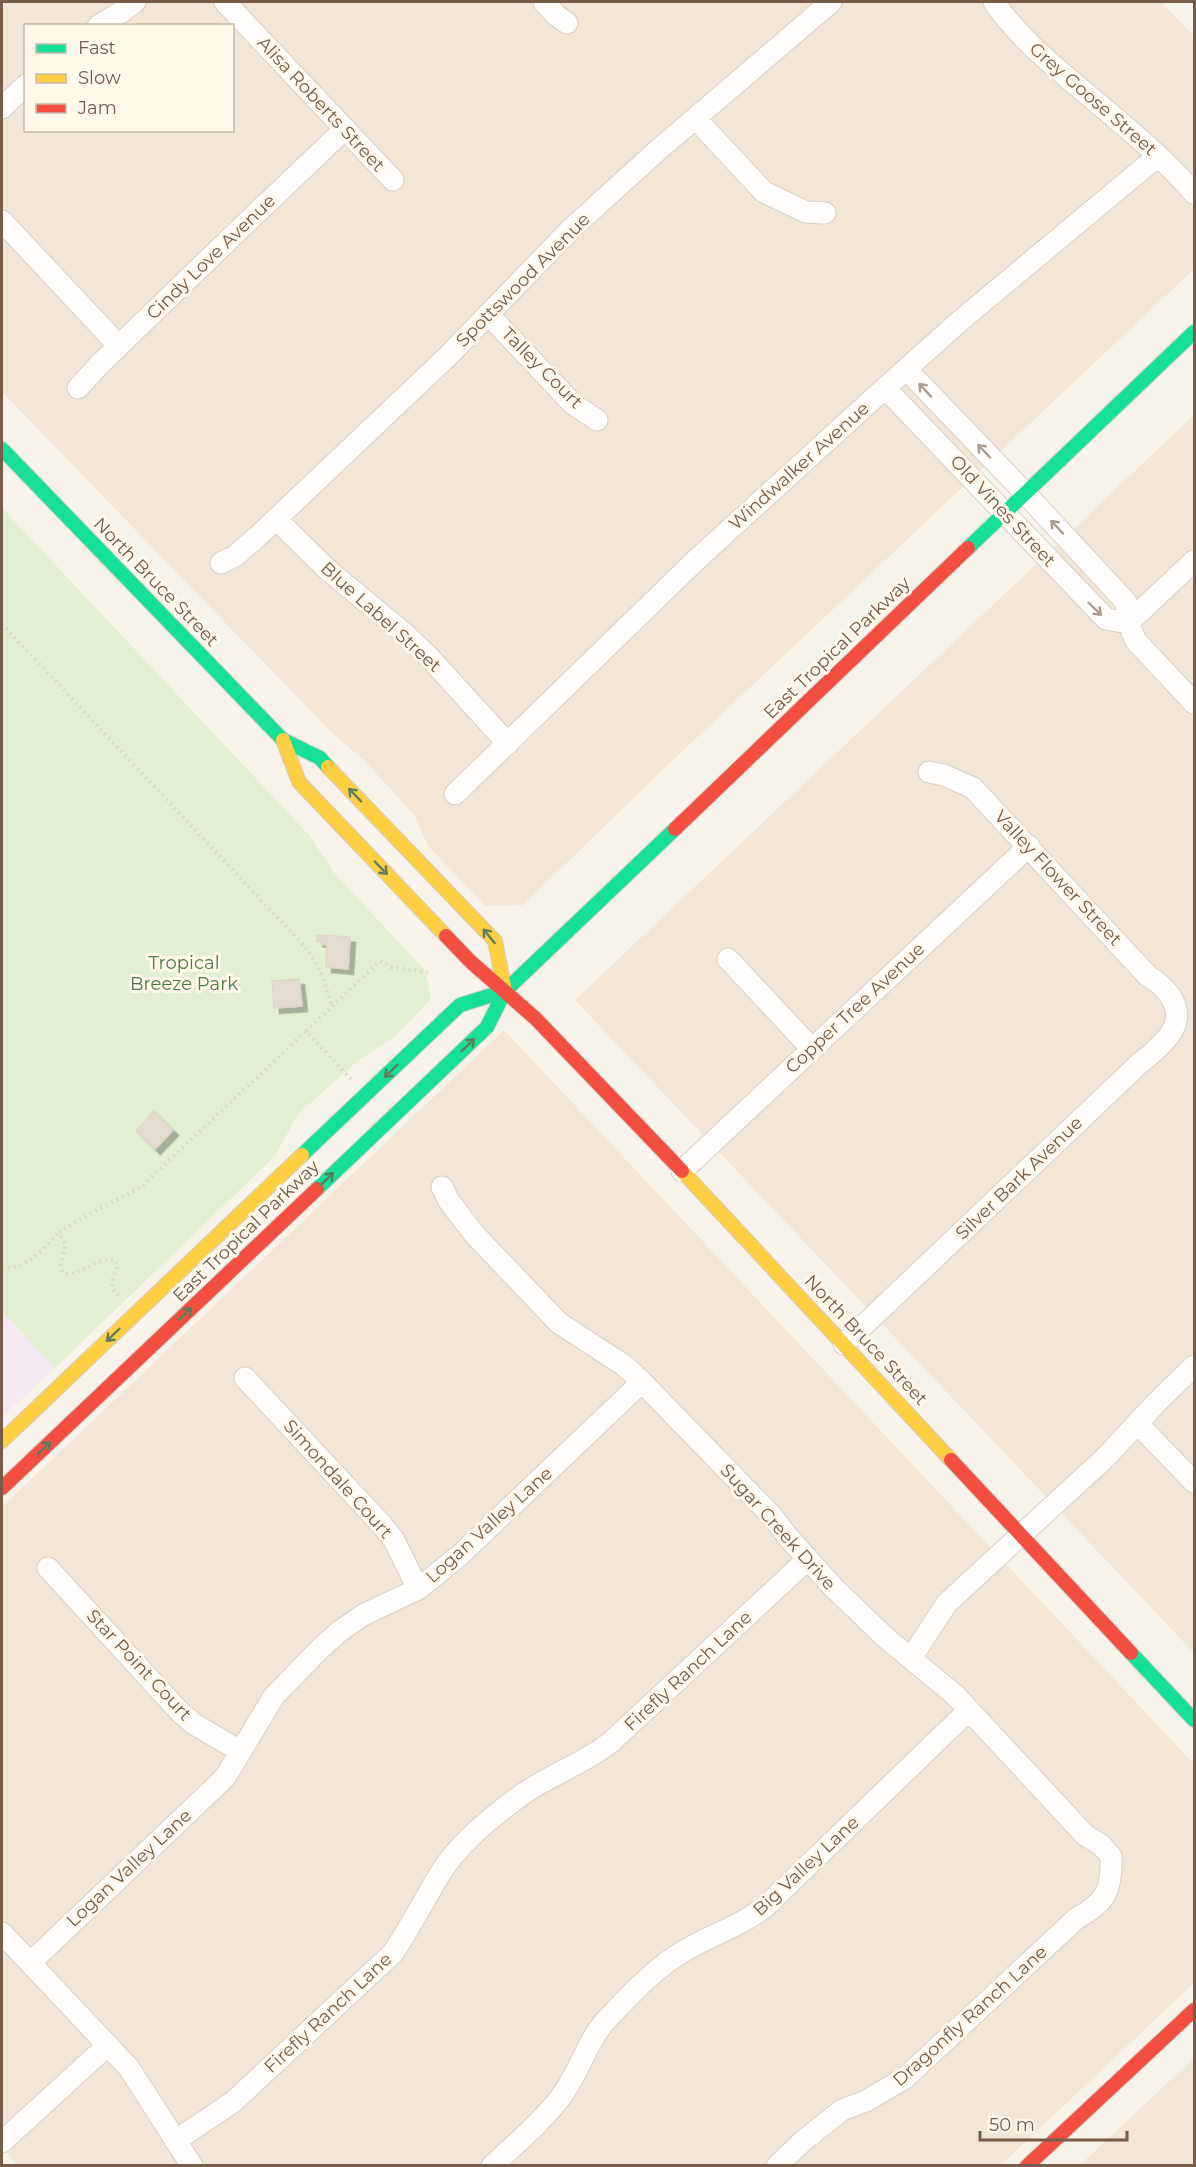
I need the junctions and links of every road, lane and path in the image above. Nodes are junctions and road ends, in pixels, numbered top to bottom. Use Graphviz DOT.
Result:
graph roads {
  1 [pos="135,2"];
  2 [pos="225,2"];
  3 [pos="544,2"];
  4 [pos="831,2"];
  5 [pos="994,2"];
  6 [pos="567,23"];
  7 [pos="102,24"];
  8 [pos="24,87"];
  9 [pos="2,108"];
  10 [pos="695,118"];
  11 [pos="345,129"];
  12 [pos="1158,156"];
  13 [pos="393,180"];
  14 [pos="1194,193"];
  15 [pos="825,213"];
  16 [pos="2,221"];
  17 [pos="488,314"];
  18 [pos="1194,332"];
  19 [pos="119,346"];
  20 [pos="906,369"];
  21 [pos="885,387"];
  22 [pos="78,388"];
  23 [pos="597,420"];
  24 [pos="2,449"];
  25 [pos="1025,492"];
  26 [pos="1004,512"];
  27 [pos="276,519"];
  28 [pos="1194,561"];
  29 [pos="221,563"];
  30 [pos="1128,623"];
  31 [pos="2,624"];
  32 [pos="1194,703"];
  33 [pos="283,740"];
  34 [pos="508,744"];
  35 [pos="929,772"];
  36 [pos="455,794"];
  37 [pos="1029,846"];
  38 [pos="728,959"];
  39 [pos="432,969"];
  40 [pos="505,991"];
  41 [pos="1174,1004"];
  42 [pos="332,1006"];
  43 [pos="306,1031"];
  44 [pos="812,1049"];
  45 [pos="366,1094"];
  46 [pos="682,1171"];
  47 [pos="442,1186"];
  48 [pos="59,1233"];
  49 [pos="2,1268"];
  50 [pos="118,1296"];
  51 [pos="844,1344"];
  52 [pos="1194,1366"];
  53 [pos="245,1378"];
  54 [pos="642,1382"];
  55 [pos="1137,1423"];
  56 [pos="2,1441"];
  57 [pos="1194,1482"];
  58 [pos="2,1488"];
  59 [pos="1023,1535"];
  60 [pos="808,1559"];
  61 [pos="48,1568"];
  62 [pos="418,1589"];
  63 [pos="911,1658"];
  64 [pos="969,1710"];
  65 [pos="1194,1720"];
  66 [pos="240,1751"];
  67 [pos="1111,1869"];
  68 [pos="2,1933"];
  69 [pos="30,1963"];
  70 [pos="1194,2010"];
  71 [pos="108,2045"];
  72 [pos="175,2141"];
  73 [pos="2,2142"];
  74 [pos="192,2166"];
  75 [pos="492,2166"];
  76 [pos="777,2166"];
  77 [pos="1027,2166"];
  1 -- 7 [label="street"];
  2 -- 11 [label="street, Alisa Roberts Street"];
  3 -- 6 [label="street"];
  4 -- 10 [label="street, Spottswood Avenue"];
  5 -- 12 [label="street, Grey Goose Street"];
  8 -- 9 [label="street"];
  10 -- 15 [label="street"];
  10 -- 17 [label="street, Spottswood Avenue"];
  11 -- 13 [label="street, Alisa Roberts Street"];
  11 -- 19 [label="street, Cindy Love Avenue"];
  12 -- 14 [label="street, Grey Goose Street"];
  12 -- 20 [label="street, Windwalker Avenue"];
  16 -- 19 [label="street"];
  17 -- 23 [label="street, Talley Court"];
  17 -- 27 [label="street, Spottswood Avenue"];
  18 -- 25 [label="main road, East Tropical Parkway"];
  19 -- 22 [label="street, Cindy Love Avenue"];
  20 -- 21 [label="street, Windwalker Avenue"];
  25 -- 20 [label="street, Old Vines Street, one-way"];
  21 -- 26 [label="street, Old Vines Street"];
  21 -- 34 [label="street, Windwalker Avenue"];
  24 -- 33 [label="main road, North Bruce Street"];
  25 -- 26 [label="main road, East Tropical Parkway"];
  30 -- 25 [label="street, Old Vines Street, one-way"];
  26 -- 30 [label="street, Old Vines Street, one-way"];
  26 -- 40 [label="main road, East Tropical Parkway"];
  27 -- 29 [label="street, Spottswood Avenue"];
  27 -- 34 [label="street, Blue Label Street"];
  28 -- 30 [label="street"];
  30 -- 32 [label="street, Old Vines Street"];
  31 -- 42 [label="path"];
  33 -- 40 [label="main road, North Bruce Street, one-way"];
  40 -- 33 [label="main road, North Bruce Street, one-way"];
  34 -- 36 [label="street, Windwalker Avenue"];
  35 -- 37 [label="street, Valley Flower Street"];
  37 -- 41 [label="street, Valley Flower Street"];
  37 -- 44 [label="street, Copper Tree Avenue"];
  38 -- 44 [label="street"];
  39 -- 42 [label="path"];
  40 -- 45 [label="main road, East Tropical Parkway, one-way"];
  40 -- 46 [label="main road, North Bruce Street"];
  58 -- 40 [label="main road, East Tropical Parkway, one-way"];
  41 -- 51 [label="street, Silver Bark Avenue"];
  42 -- 43 [label="path"];
  43 -- 45 [label="path"];
  43 -- 48 [label="path"];
  44 -- 46 [label="street, Copper Tree Avenue"];
  45 -- 56 [label="main road, East Tropical Parkway, one-way"];
  46 -- 51 [label="main road, North Bruce Street"];
  47 -- 54 [label="street, Sugar Creek Drive"];
  48 -- 49 [label="path"];
  48 -- 50 [label="path"];
  51 -- 59 [label="main road, North Bruce Street"];
  52 -- 55 [label="street"];
  53 -- 62 [label="street, Simondale Court"];
  54 -- 60 [label="street, Sugar Creek Drive"];
  54 -- 62 [label="street, Logan Valley Lane"];
  55 -- 57 [label="street"];
  55 -- 59 [label="street"];
  59 -- 63 [label="street"];
  59 -- 65 [label="main road, North Bruce Street"];
  60 -- 63 [label="street, Sugar Creek Drive"];
  60 -- 72 [label="street, Firefly Ranch Lane"];
  61 -- 66 [label="street, Star Point Court"];
  62 -- 66 [label="street, Logan Valley Lane"];
  63 -- 64 [label="street, Sugar Creek Drive"];
  64 -- 67 [label="street, Sugar Creek Drive"];
  64 -- 75 [label="street, Big Valley Lane"];
  66 -- 69 [label="street, Logan Valley Lane"];
  67 -- 76 [label="street, Dragonfly Ranch Lane"];
  68 -- 69 [label="street"];
  69 -- 71 [label="street"];
  70 -- 77 [label="main road"];
  71 -- 72 [label="street"];
  71 -- 73 [label="street"];
  72 -- 74 [label="street"];
}
